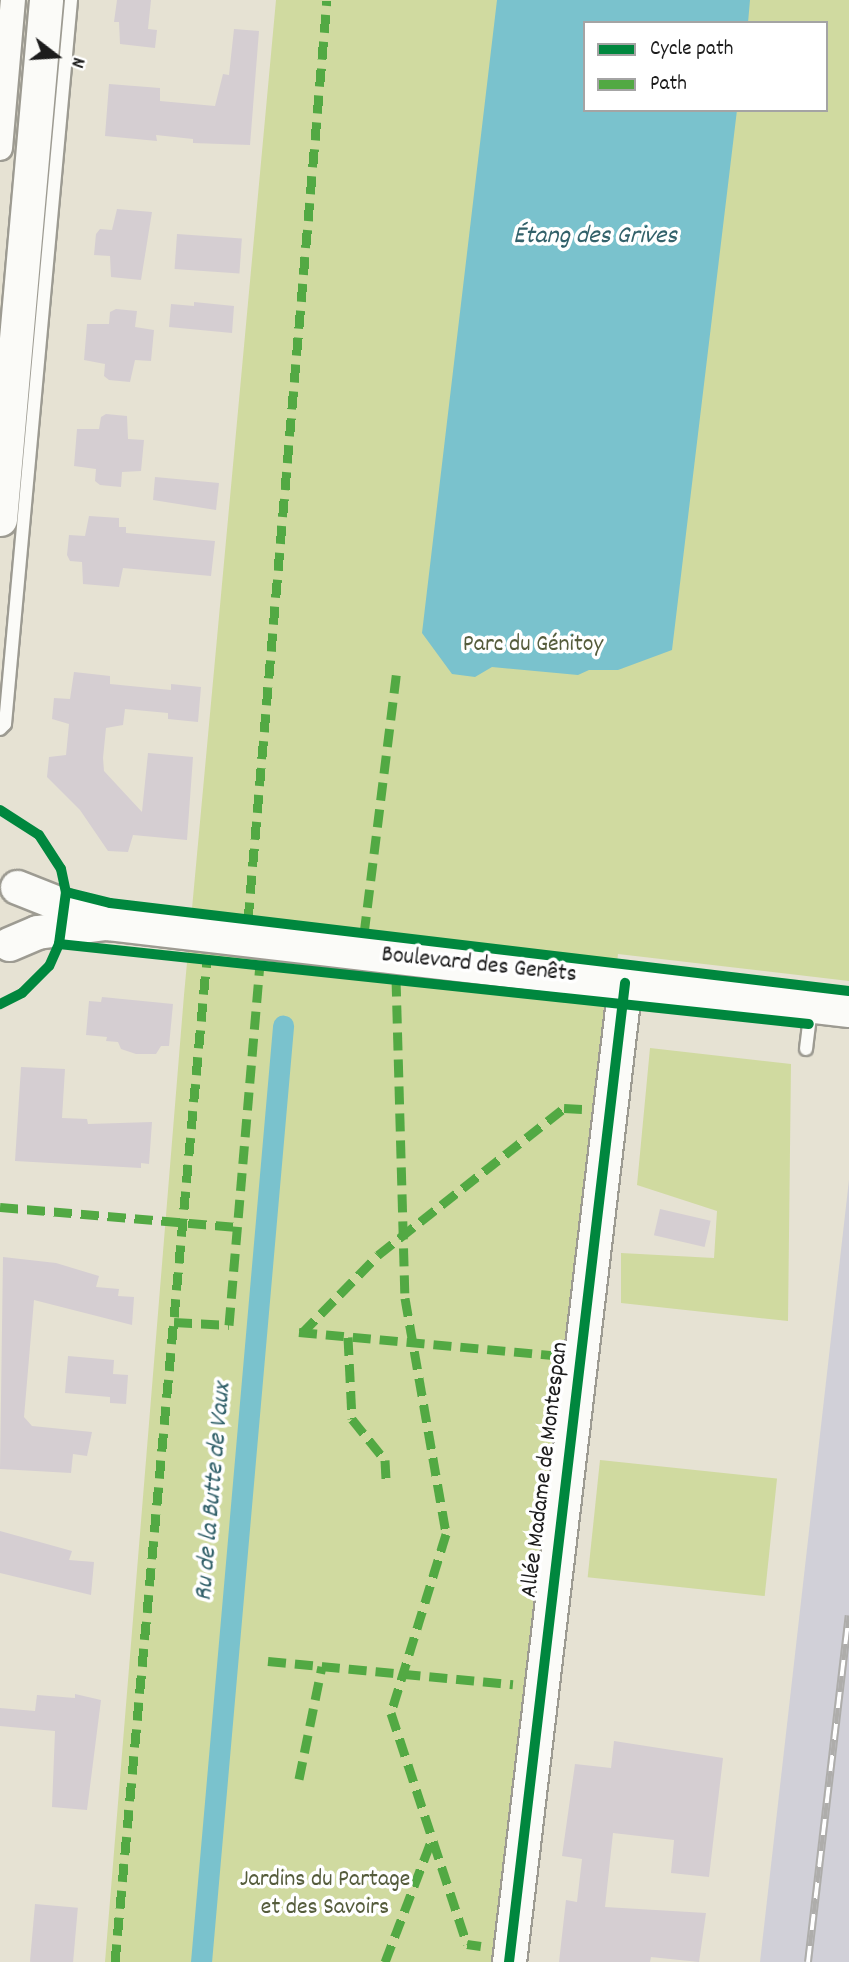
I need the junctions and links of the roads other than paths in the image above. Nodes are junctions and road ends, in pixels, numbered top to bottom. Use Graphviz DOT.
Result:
graph roads {
  1 [pos="13,0"];
  2 [pos="46,0"];
  3 [pos="71,0"];
  4 [pos="4,51"];
  5 [pos="0,148"];
  6 [pos="0,519"];
  7 [pos="0,729"];
  8 [pos="8,876"];
  9 [pos="108,923"];
  10 [pos="5,948"];
  11 [pos="625,983"];
  12 [pos="811,1005"];
  13 [pos="849,1010"];
  14 [pos="806,1049"];
  15 [pos="509,1962"];
  1 -- 4 [label="street"];
  2 -- 6 [label="street"];
  3 -- 7 [label="lane"];
  4 -- 5 [label="street"];
  8 -- 9 [label="street, Boulevard des Genêts"];
  8 -- 10 [label="street"];
  9 -- 10 [label="street, Boulevard des Genêts"];
  9 -- 11 [label="street, Boulevard des Genêts"];
  11 -- 12 [label="street, Boulevard des Genêts"];
  11 -- 15 [label="street, Allée Madame de Montespan"];
  12 -- 13 [label="street, Boulevard des Genêts"];
  12 -- 14 [label="lane"];
}
